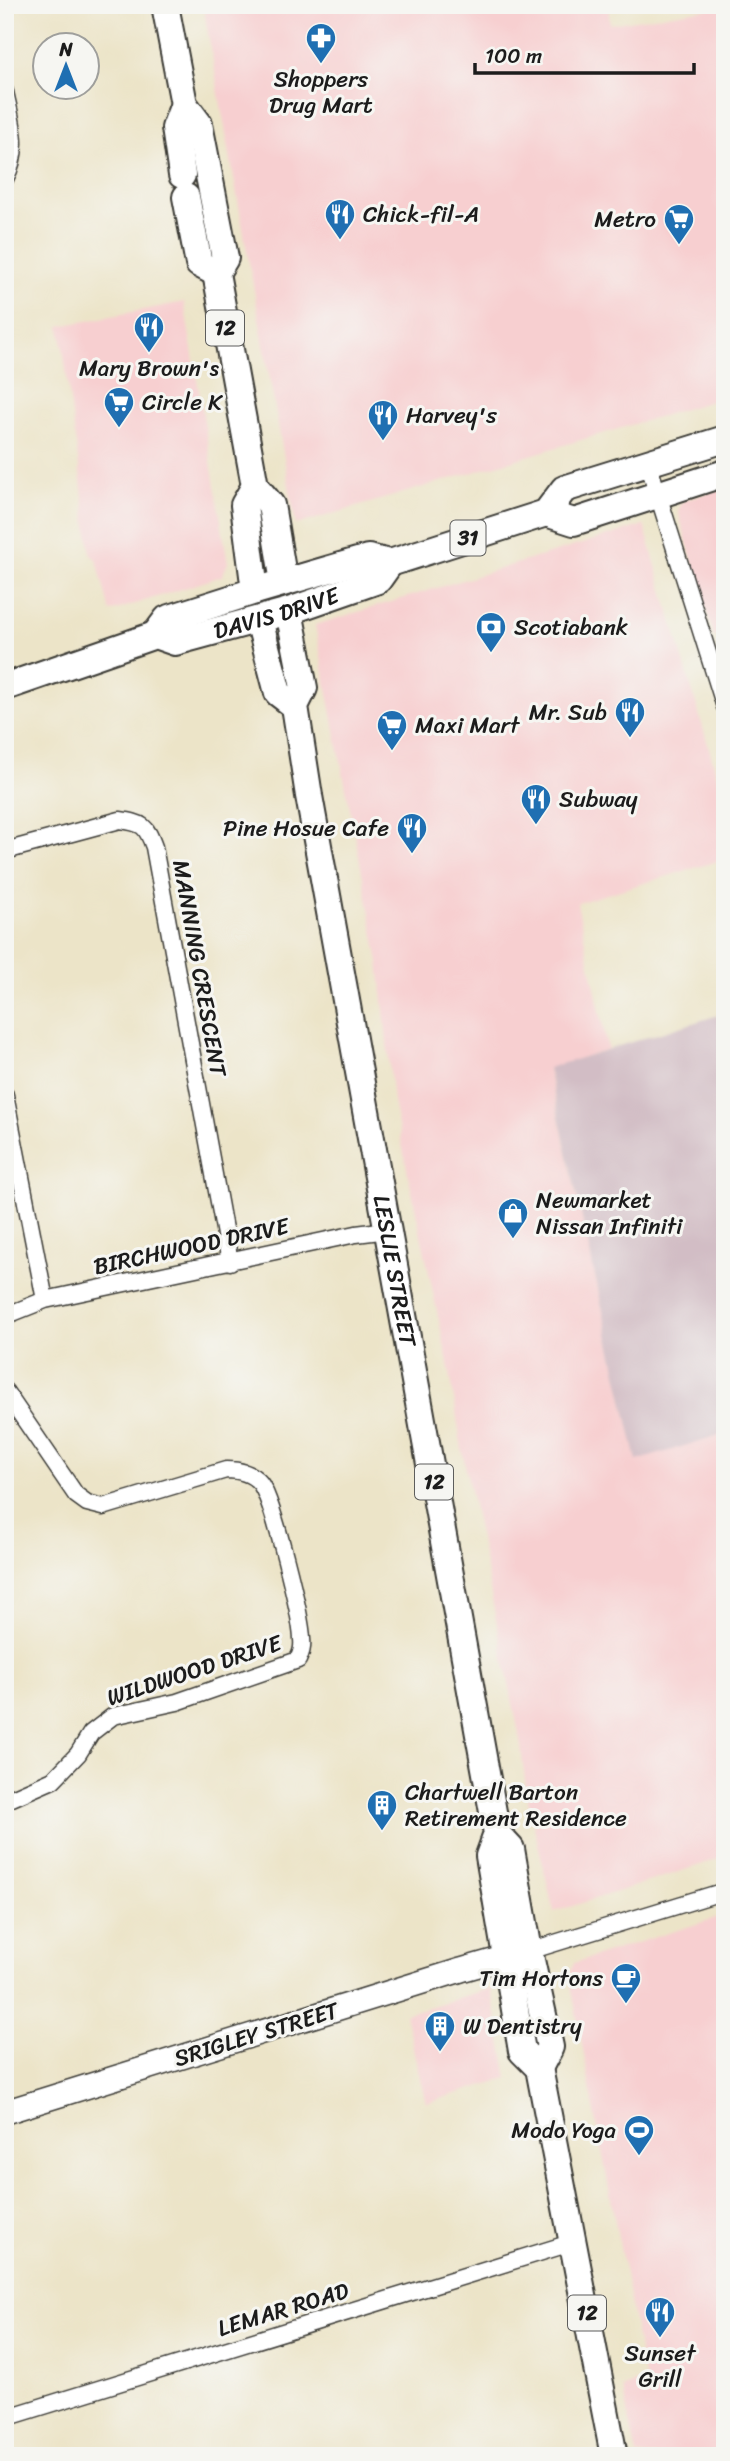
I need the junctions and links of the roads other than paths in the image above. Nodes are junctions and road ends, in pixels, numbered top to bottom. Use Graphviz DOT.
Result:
graph roads {
  1 [pos="165,5"];
  2 [pos="5,92"];
  3 [pos="184,104"];
  4 [pos="5,179"];
  5 [pos="216,273"];
  6 [pos="725,439"];
  7 [pos="648,463"];
  8 [pos="725,473"];
  9 [pos="255,486"];
  10 [pos="660,495"];
  11 [pos="546,513"];
  12 [pos="390,562"];
  13 [pos="284,582"];
  14 [pos="256,591"];
  15 [pos="289,611"];
  16 [pos="259,620"];
  17 [pos="155,635"];
  18 [pos="5,687"];
  19 [pos="295,706"];
  20 [pos="725,707"];
  21 [pos="5,851"];
  22 [pos="5,1095"];
  23 [pos="388,1230"];
  24 [pos="230,1262"];
  25 [pos="45,1300"];
  26 [pos="5,1316"];
  27 [pos="5,1391"];
  28 [pos="5,1801"];
  29 [pos="725,1891"];
  30 [pos="518,1954"];
  31 [pos="5,2112"];
  32 [pos="574,2242"];
  33 [pos="5,2418"];
  34 [pos="614,2456"];
  1 -- 3 [label="main road, LESLIE STREET / 12"];
  2 -- 4 [label="street"];
  3 -- 5 [label="main road, LESLIE STREET / 12"];
  3 -- 5 [label="main road, LESLIE STREET / 12"];
  5 -- 9 [label="main road, LESLIE STREET / 12"];
  6 -- 7 [label="main road"];
  7 -- 10 [label="street"];
  7 -- 11 [label="main road"];
  8 -- 10 [label="main road, DAVIS DRIVE / 31"];
  9 -- 13 [label="main road, LESLIE STREET / 12"];
  9 -- 14 [label="main road, LESLIE STREET / 12"];
  10 -- 11 [label="main road, DAVIS DRIVE / 31"];
  10 -- 20 [label="street"];
  11 -- 12 [label="main road, DAVIS DRIVE / 31"];
  12 -- 13 [label="main road, DAVIS DRIVE / 31"];
  12 -- 15 [label="main road, DAVIS DRIVE / 31"];
  13 -- 14 [label="main road, DAVIS DRIVE / 31"];
  13 -- 15 [label="street, LESLIE STREET / 12"];
  14 -- 16 [label="street, LESLIE STREET / 12"];
  14 -- 17 [label="main road, DAVIS DRIVE / 31"];
  15 -- 16 [label="main road, DAVIS DRIVE / 31"];
  15 -- 19 [label="main road, LESLIE STREET / 12"];
  16 -- 17 [label="main road, DAVIS DRIVE / 31"];
  16 -- 19 [label="main road, LESLIE STREET / 12"];
  17 -- 18 [label="main road, DAVIS DRIVE / 31"];
  19 -- 23 [label="main road, LESLIE STREET / 12"];
  21 -- 24 [label="street, MANNING CRESCENT"];
  22 -- 25 [label="street"];
  23 -- 24 [label="street, BIRCHWOOD DRIVE"];
  23 -- 30 [label="main road, LESLIE STREET / 12"];
  24 -- 25 [label="street, BIRCHWOOD DRIVE"];
  25 -- 26 [label="street, BIRCHWOOD DRIVE"];
  27 -- 28 [label="street, WILDWOOD DRIVE"];
  29 -- 30 [label="street"];
  30 -- 31 [label="street, SRIGLEY STREET"];
  30 -- 32 [label="main road, LESLIE STREET / 12"];
  32 -- 33 [label="street, LEMAR ROAD"];
  32 -- 34 [label="main road, LESLIE STREET / 12"];
}
